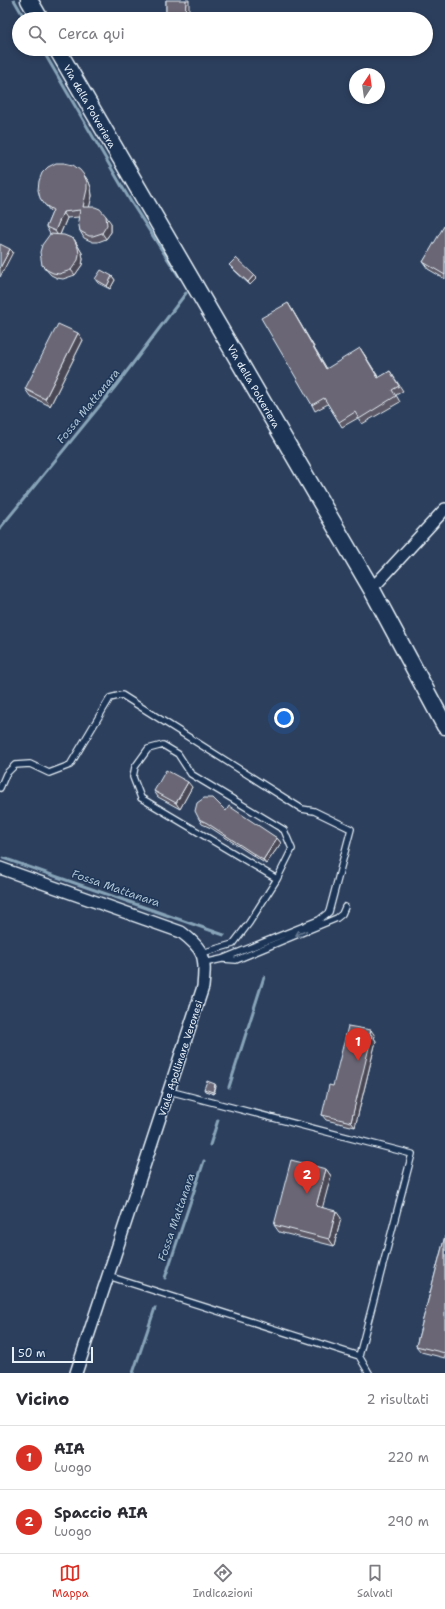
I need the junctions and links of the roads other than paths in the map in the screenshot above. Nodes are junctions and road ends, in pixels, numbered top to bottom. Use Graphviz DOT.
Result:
graph roads {
  1 [pos="28,0"];
  2 [pos="36,12"];
  3 [pos="61,56"];
  4 [pos="445,509"];
  5 [pos="371,588"];
  6 [pos="445,726"];
  7 [pos="0,788"];
  8 [pos="0,868"];
  9 [pos="277,879"];
  10 [pos="345,907"];
  11 [pos="203,958"];
  12 [pos="222,959"];
  13 [pos="169,1091"];
  14 [pos="108,1276"];
  15 [pos="359,1356"];
  16 [pos="76,1373"];
  17 [pos="369,1373"];
  1 -- 2 [label="street"];
  3 -- 5 [label="street, Via della Polveriera"];
  4 -- 5 [label="street"];
  5 -- 6 [label="street, Via della Polveriera"];
  7 -- 12 [label="lane"];
  8 -- 11 [label="street"];
  9 -- 9 [label="lane"];
  9 -- 11 [label="lane"];
  10 -- 12 [label="lane, one-way"];
  11 -- 12 [label="lane"];
  11 -- 13 [label="street, Viale Apollinare Veronesi"];
  13 -- 14 [label="street, Viale Apollinare Veronesi"];
  13 -- 15 [label="lane"];
  14 -- 15 [label="lane"];
  14 -- 16 [label="street, Viale Apollinare Veronesi"];
  15 -- 17 [label="lane"];
}
